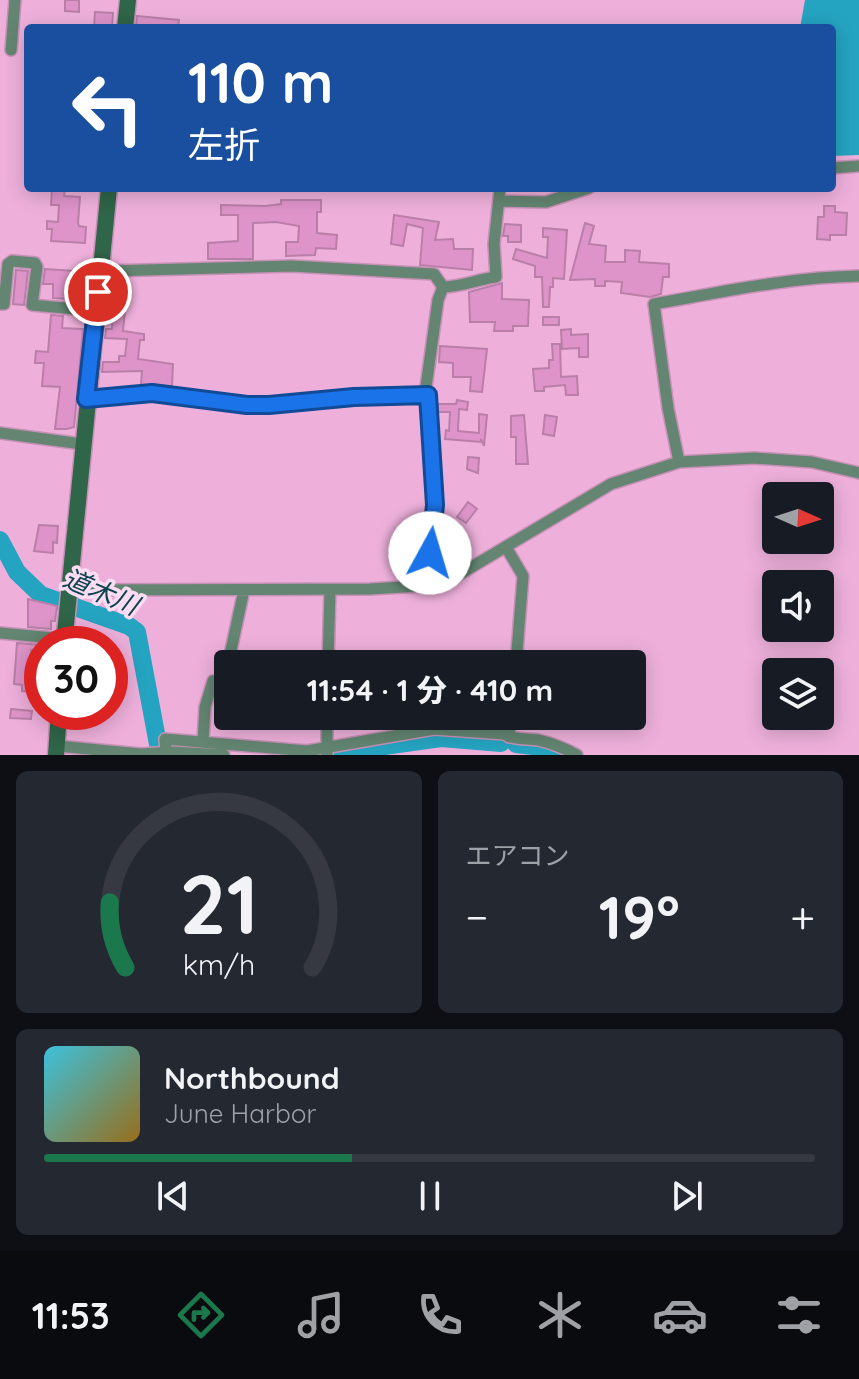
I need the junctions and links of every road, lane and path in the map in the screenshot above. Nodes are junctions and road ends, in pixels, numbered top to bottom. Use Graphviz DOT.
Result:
graph roads {
  1 [pos="15,0"];
  2 [pos="128,0"];
  3 [pos="125,24"];
  4 [pos="11,50"];
  5 [pos="859,166"];
  6 [pos="836,168"];
  7 [pos="109,192"];
  8 [pos="500,192"];
  9 [pos="577,192"];
  10 [pos="499,201"];
  11 [pos="100,274"];
  12 [pos="859,276"];
  13 [pos="443,287"];
  14 [pos="0,304"];
  15 [pos="96,311"];
  16 [pos="428,395"];
  17 [pos="86,399"];
  18 [pos="0,433"];
  19 [pos="82,444"];
  20 [pos="679,462"];
  21 [pos="859,473"];
  22 [pos="506,547"];
  23 [pos="437,585"];
  24 [pos="244,590"];
  25 [pos="330,590"];
  26 [pos="68,601"];
  27 [pos="66,626"];
  28 [pos="0,633"];
  29 [pos="24,636"];
  30 [pos="231,650"];
  31 [pos="328,650"];
  32 [pos="517,650"];
  33 [pos="214,681"];
  34 [pos="58,730"];
  35 [pos="327,730"];
  36 [pos="510,730"];
  37 [pos="509,737"];
  38 [pos="203,742"];
  39 [pos="163,749"];
  40 [pos="56,750"];
  41 [pos="327,752"];
  42 [pos="224,755"];
  43 [pos="577,755"];
  1 -- 4 [label="street"];
  2 -- 3 [label="main road"];
  5 -- 6 [label="street"];
  7 -- 11 [label="main road"];
  8 -- 10 [label="street"];
  9 -- 10 [label="street"];
  10 -- 13 [label="street"];
  11 -- 13 [label="street"];
  11 -- 15 [label="main road"];
  12 -- 20 [label="street"];
  13 -- 16 [label="street"];
  14 -- 15 [label="street"];
  15 -- 17 [label="main road"];
  16 -- 17 [label="street"];
  16 -- 23 [label="street"];
  17 -- 19 [label="main road"];
  18 -- 19 [label="street"];
  19 -- 26 [label="main road"];
  20 -- 21 [label="street"];
  20 -- 22 [label="street"];
  22 -- 23 [label="street"];
  22 -- 32 [label="street"];
  23 -- 25 [label="street"];
  24 -- 25 [label="street"];
  24 -- 26 [label="street"];
  24 -- 30 [label="street"];
  25 -- 31 [label="street"];
  26 -- 27 [label="main road"];
  28 -- 29 [label="street"];
  33 -- 38 [label="street"];
  34 -- 40 [label="main road"];
  35 -- 41 [label="street"];
  36 -- 37 [label="street"];
  37 -- 41 [label="street"];
  37 -- 43 [label="street"];
  38 -- 39 [label="street"];
  38 -- 41 [label="street"];
  39 -- 40 [label="street"];
  39 -- 42 [label="street"];
}
